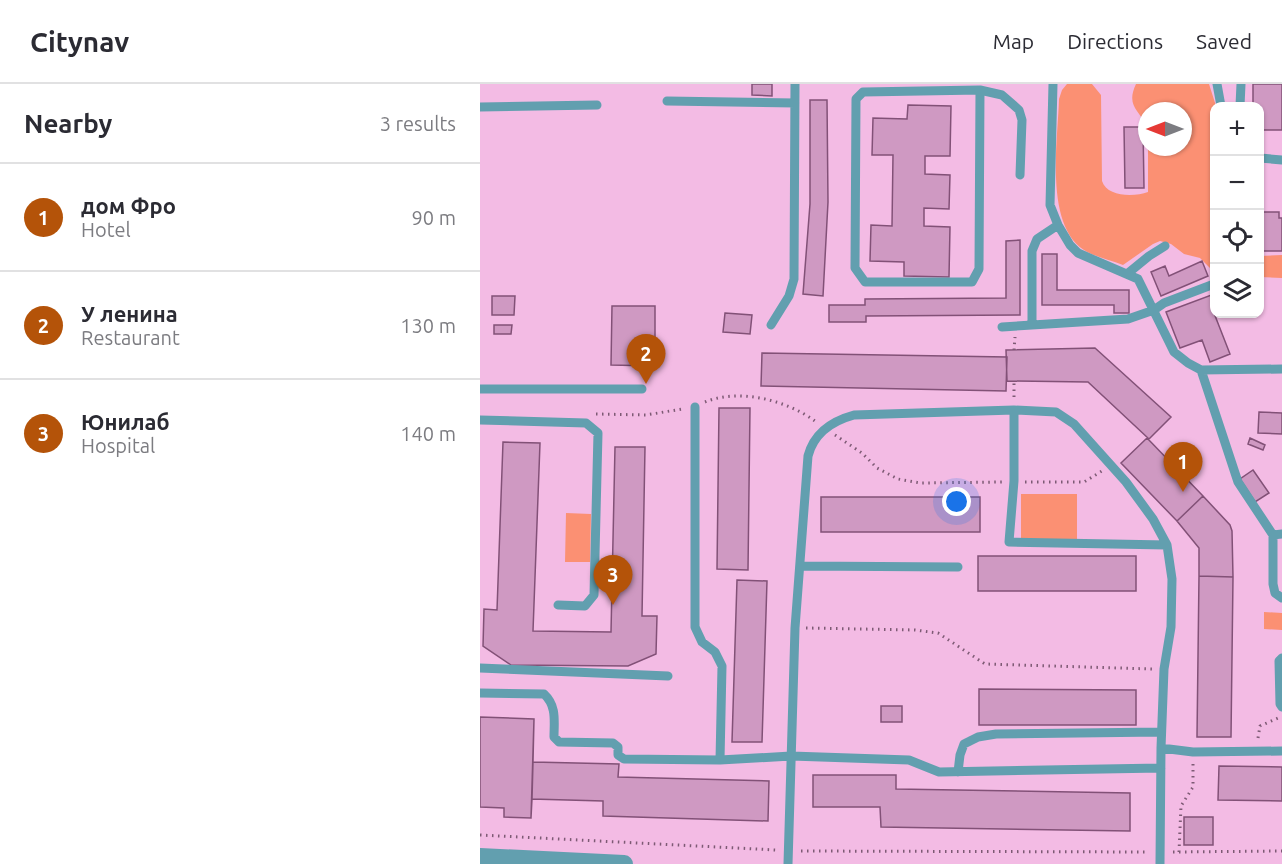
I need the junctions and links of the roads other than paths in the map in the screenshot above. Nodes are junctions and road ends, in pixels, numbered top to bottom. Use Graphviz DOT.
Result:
graph roads {
  1 [pos="795,84"];
  2 [pos="1053,84"];
  3 [pos="1217,84"];
  4 [pos="1240,84"];
  5 [pos="937,87"];
  6 [pos="980,90"];
  7 [pos="667,101"];
  8 [pos="1220,102"];
  9 [pos="1240,102"];
  10 [pos="795,103"];
  11 [pos="597,105"];
  12 [pos="480,107"];
  13 [pos="1264,158"];
  14 [pos="1282,160"];
  15 [pos="1020,175"];
  16 [pos="1058,225"];
  17 [pos="1165,246"];
  18 [pos="1127,274"];
  19 [pos="1210,286"];
  20 [pos="1154,310"];
  21 [pos="1032,324"];
  22 [pos="771,325"];
  23 [pos="1002,327"];
  24 [pos="1282,369"];
  25 [pos="1201,370"];
  26 [pos="480,389"];
  27 [pos="642,389"];
  28 [pos="695,407"];
  29 [pos="1014,410"];
  30 [pos="480,420"];
  31 [pos="1277,535"];
  32 [pos="1167,544"];
  33 [pos="800,566"];
  34 [pos="958,567"];
  35 [pos="1282,598"];
  36 [pos="558,605"];
  37 [pos="1282,658"];
  38 [pos="480,668"];
  39 [pos="668,676"];
  40 [pos="480,693"];
  41 [pos="1282,707"];
  42 [pos="1161,732"];
  43 [pos="1161,748"];
  44 [pos="1282,751"];
  45 [pos="790,756"];
  46 [pos="720,760"];
  47 [pos="1161,768"];
  48 [pos="958,772"];
  49 [pos="480,857"];
  50 [pos="514,861"];
  51 [pos="624,864"];
  52 [pos="788,864"];
  53 [pos="1160,864"];
  1 -- 10 [label="lane"];
  2 -- 16 [label="lane"];
  3 -- 8 [label="lane"];
  4 -- 9 [label="lane"];
  5 -- 6 [label="lane"];
  5 -- 6 [label="lane"];
  6 -- 15 [label="lane"];
  7 -- 10 [label="lane"];
  10 -- 22 [label="lane"];
  11 -- 12 [label="lane"];
  13 -- 14 [label="lane"];
  16 -- 18 [label="lane"];
  16 -- 21 [label="lane"];
  17 -- 18 [label="lane"];
  18 -- 20 [label="lane"];
  19 -- 20 [label="lane"];
  20 -- 21 [label="lane"];
  20 -- 25 [label="lane"];
  21 -- 23 [label="lane"];
  24 -- 25 [label="lane"];
  25 -- 31 [label="lane"];
  26 -- 27 [label="lane"];
  28 -- 46 [label="lane"];
  29 -- 32 [label="lane"];
  29 -- 32 [label="lane"];
  29 -- 33 [label="lane"];
  30 -- 36 [label="lane"];
  31 -- 35 [label="lane"];
  32 -- 42 [label="lane"];
  33 -- 34 [label="lane"];
  33 -- 45 [label="lane"];
  37 -- 41 [label="lane"];
  38 -- 39 [label="lane"];
  40 -- 46 [label="lane"];
  42 -- 43 [label="lane"];
  42 -- 48 [label="lane"];
  43 -- 44 [label="lane"];
  43 -- 47 [label="lane"];
  45 -- 46 [label="lane"];
  45 -- 48 [label="lane"];
  45 -- 52 [label="lane"];
  47 -- 48 [label="lane"];
  47 -- 53 [label="lane"];
  49 -- 50 [label="street"];
  50 -- 51 [label="street"];
}
